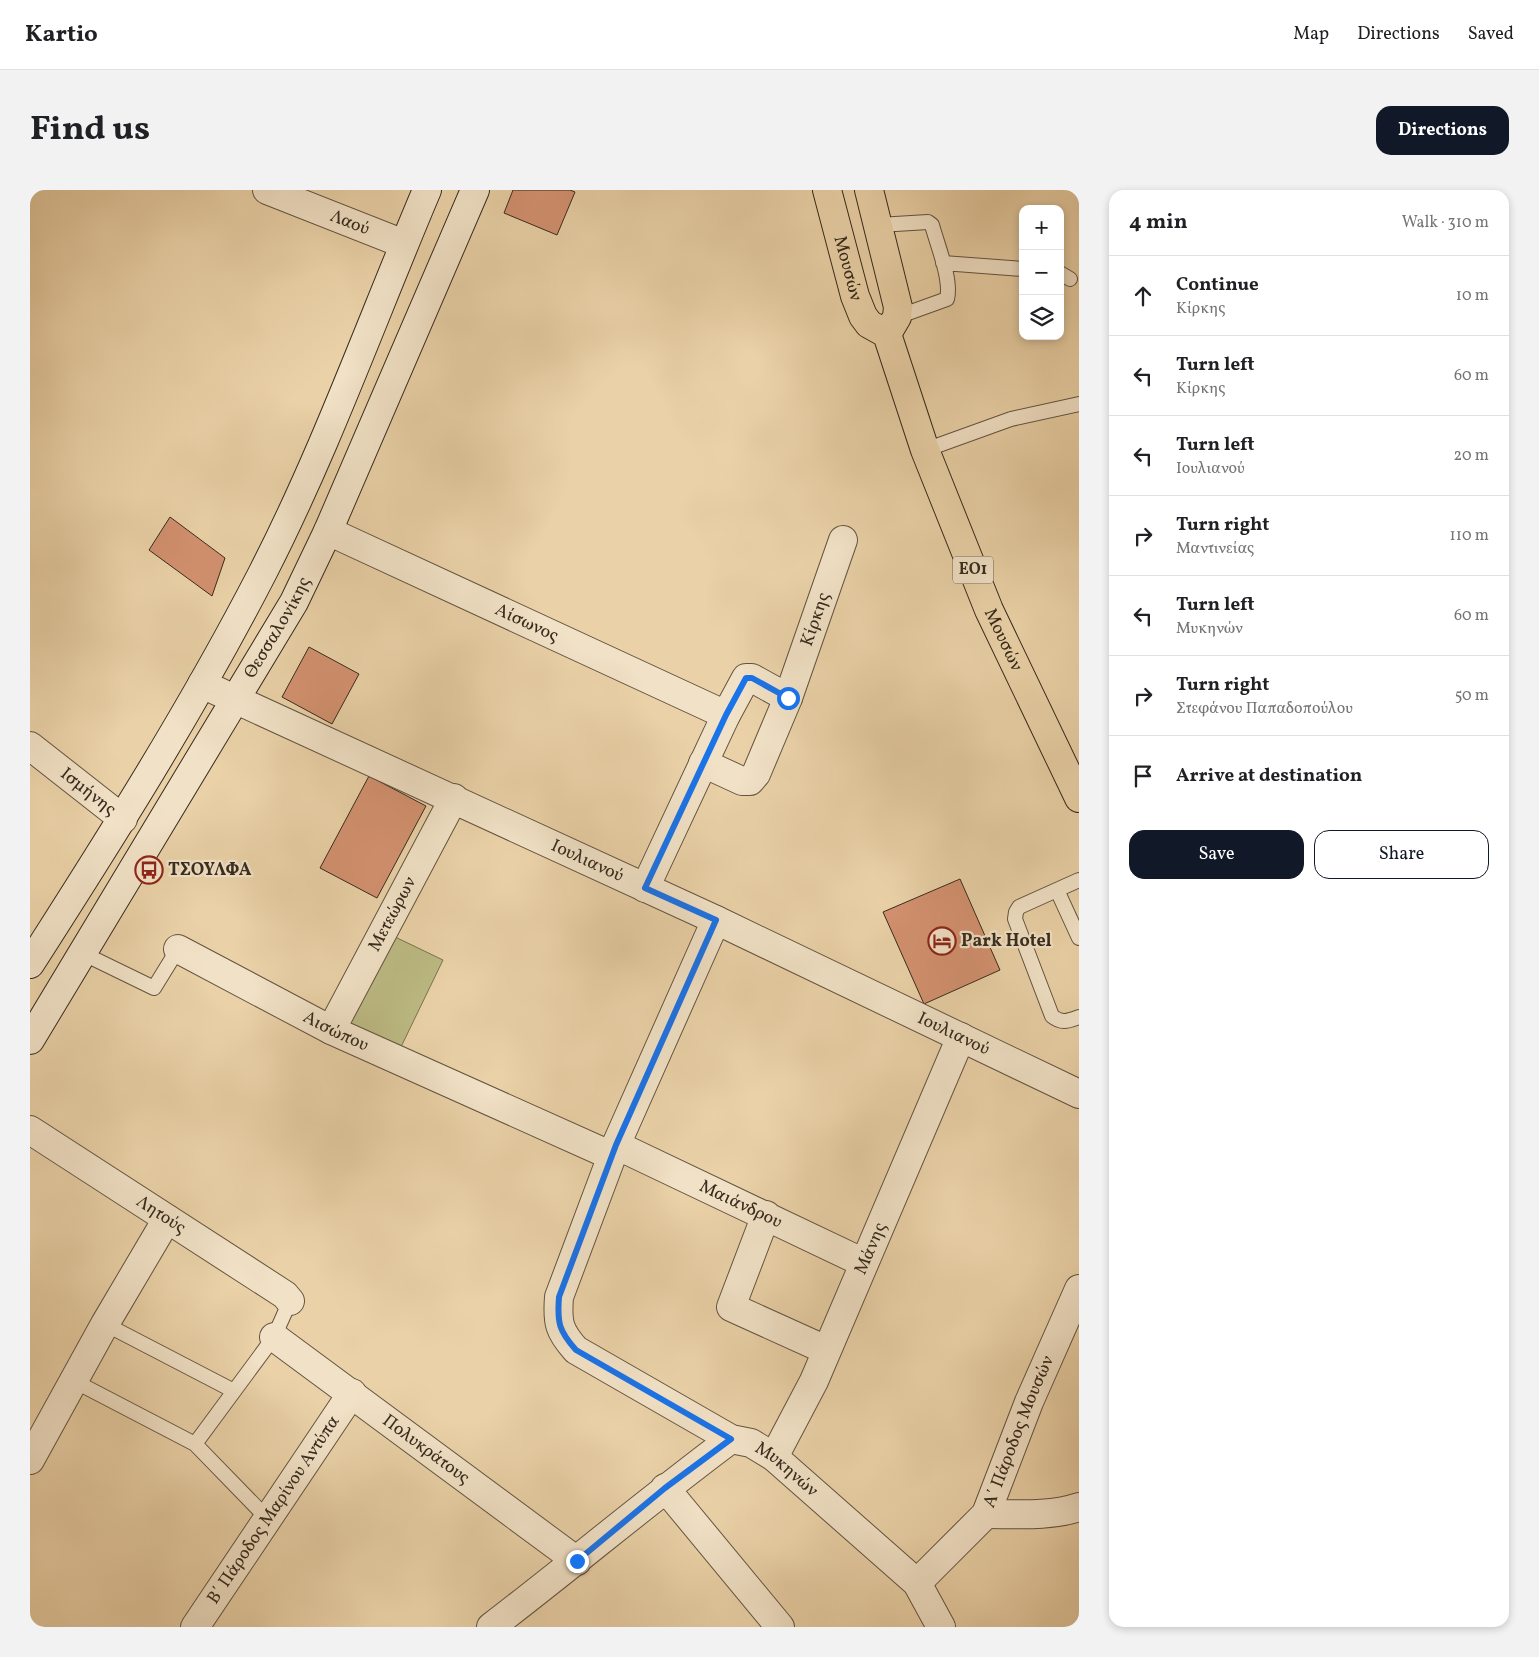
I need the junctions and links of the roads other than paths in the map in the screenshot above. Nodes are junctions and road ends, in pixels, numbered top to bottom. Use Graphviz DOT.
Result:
graph roads {
  1 [pos="267,190"];
  2 [pos="428,190"];
  3 [pos="476,190"];
  4 [pos="827,190"];
  5 [pos="869,190"];
  6 [pos="879,225"];
  7 [pos="404,244"];
  8 [pos="943,263"];
  9 [pos="1019,269"];
  10 [pos="892,326"];
  11 [pos="1079,404"];
  12 [pos="926,450"];
  13 [pos="328,531"];
  14 [pos="843,540"];
  15 [pos="202,684"];
  16 [pos="238,698"];
  17 [pos="788,698"];
  18 [pos="726,715"];
  19 [pos="30,746"];
  20 [pos="703,763"];
  21 [pos="454,798"];
  22 [pos="1079,798"];
  23 [pos="123,819"];
  24 [pos="1079,880"];
  25 [pos="645,888"];
  26 [pos="1056,890"];
  27 [pos="716,920"];
  28 [pos="1079,938"];
  29 [pos="178,949"];
  30 [pos="82,953"];
  31 [pos="30,964"];
  32 [pos="1079,1018"];
  33 [pos="331,1030"];
  34 [pos="961,1037"];
  35 [pos="30,1040"];
  36 [pos="1079,1094"];
  37 [pos="30,1130"];
  38 [pos="614,1151"];
  39 [pos="766,1215"];
  40 [pos="167,1219"];
  41 [pos="864,1263"];
  42 [pos="1079,1289"];
  43 [pos="290,1301"];
  44 [pos="105,1324"];
  45 [pos="274,1337"];
  46 [pos="826,1350"];
  47 [pos="74,1382"];
  48 [pos="234,1392"];
  49 [pos="352,1393"];
  50 [pos="731,1439"];
  51 [pos="195,1444"];
  52 [pos="774,1456"];
  53 [pos="30,1460"];
  54 [pos="665,1488"];
  55 [pos="1079,1507"];
  56 [pos="986,1514"];
  57 [pos="267,1518"];
  58 [pos="577,1561"];
  59 [pos="918,1584"];
  60 [pos="195,1627"];
  61 [pos="492,1627"];
  62 [pos="780,1627"];
  63 [pos="941,1627"];
  1 -- 7 [label="street, Λαού"];
  2 -- 7 [label="street"];
  3 -- 13 [label="street, Θεσσαλονίκης"];
  4 -- 10 [label="main road, Μουσών"];
  5 -- 6 [label="main road, Μουσών / ΕΟ1"];
  6 -- 8 [label="lane"];
  6 -- 10 [label="main road, Μουσών / ΕΟ1"];
  7 -- 15 [label="street"];
  8 -- 9 [label="lane"];
  8 -- 10 [label="lane"];
  10 -- 12 [label="main road, Μουσών / ΕΟ1"];
  11 -- 12 [label="lane"];
  12 -- 22 [label="main road, Μουσών / ΕΟ1"];
  13 -- 16 [label="street, Θεσσαλονίκης"];
  13 -- 18 [label="street, Αίσωνος"];
  14 -- 17 [label="street, Κίρκης"];
  15 -- 16 [label="street, Ιουλιανού"];
  15 -- 23 [label="street"];
  16 -- 21 [label="street, Ιουλιανού"];
  16 -- 30 [label="street, Θεσσαλονίκης"];
  17 -- 18 [label="street"];
  17 -- 20 [label="street, Κίρκης"];
  18 -- 20 [label="street"];
  19 -- 23 [label="street, Ισμήνης"];
  20 -- 25 [label="street"];
  21 -- 25 [label="street, Ιουλιανού"];
  21 -- 33 [label="street, Μετεώρων"];
  23 -- 31 [label="street"];
  24 -- 26 [label="lane"];
  25 -- 27 [label="street, Ιουλιανού"];
  26 -- 28 [label="lane"];
  26 -- 32 [label="lane"];
  27 -- 34 [label="street, Ιουλιανού"];
  27 -- 38 [label="street"];
  29 -- 30 [label="lane, Αισώπου"];
  29 -- 33 [label="street, Αισώπου"];
  30 -- 35 [label="street, Θεσσαλονίκης"];
  33 -- 38 [label="street, Αισώπου"];
  34 -- 36 [label="street, Ιουλιανού"];
  34 -- 41 [label="street, Μάνης"];
  37 -- 40 [label="street, Λητούς"];
  38 -- 39 [label="street, Μαιάνδρου"];
  38 -- 50 [label="street, Μυκηνών"];
  39 -- 41 [label="street, Μαιάνδρου"];
  39 -- 46 [label="street"];
  40 -- 43 [label="street, Λητούς"];
  40 -- 44 [label="street"];
  41 -- 46 [label="street, Μάνης"];
  42 -- 56 [label="street, Α΄ Πάροδος Μουσών"];
  43 -- 45 [label="lane"];
  44 -- 47 [label="street"];
  44 -- 48 [label="lane"];
  45 -- 48 [label="lane"];
  45 -- 49 [label="street, Πολυκράτους"];
  46 -- 52 [label="street, Μάνης"];
  47 -- 51 [label="lane"];
  47 -- 53 [label="street"];
  48 -- 51 [label="lane"];
  49 -- 57 [label="street, Β΄ Πάροδος Μαρίνου Αντύπα"];
  49 -- 58 [label="street, Πολυκράτους"];
  50 -- 52 [label="street, Μυκηνών"];
  50 -- 54 [label="street"];
  51 -- 57 [label="lane"];
  52 -- 59 [label="street, Μυκηνών"];
  54 -- 58 [label="street"];
  54 -- 62 [label="street"];
  55 -- 56 [label="street"];
  56 -- 59 [label="street, Α΄ Πάροδος Μουσών"];
  57 -- 60 [label="street, Β΄ Πάροδος Μαρίνου Αντύπα"];
  58 -- 61 [label="street"];
  59 -- 63 [label="street, Μυκηνών"];
}
